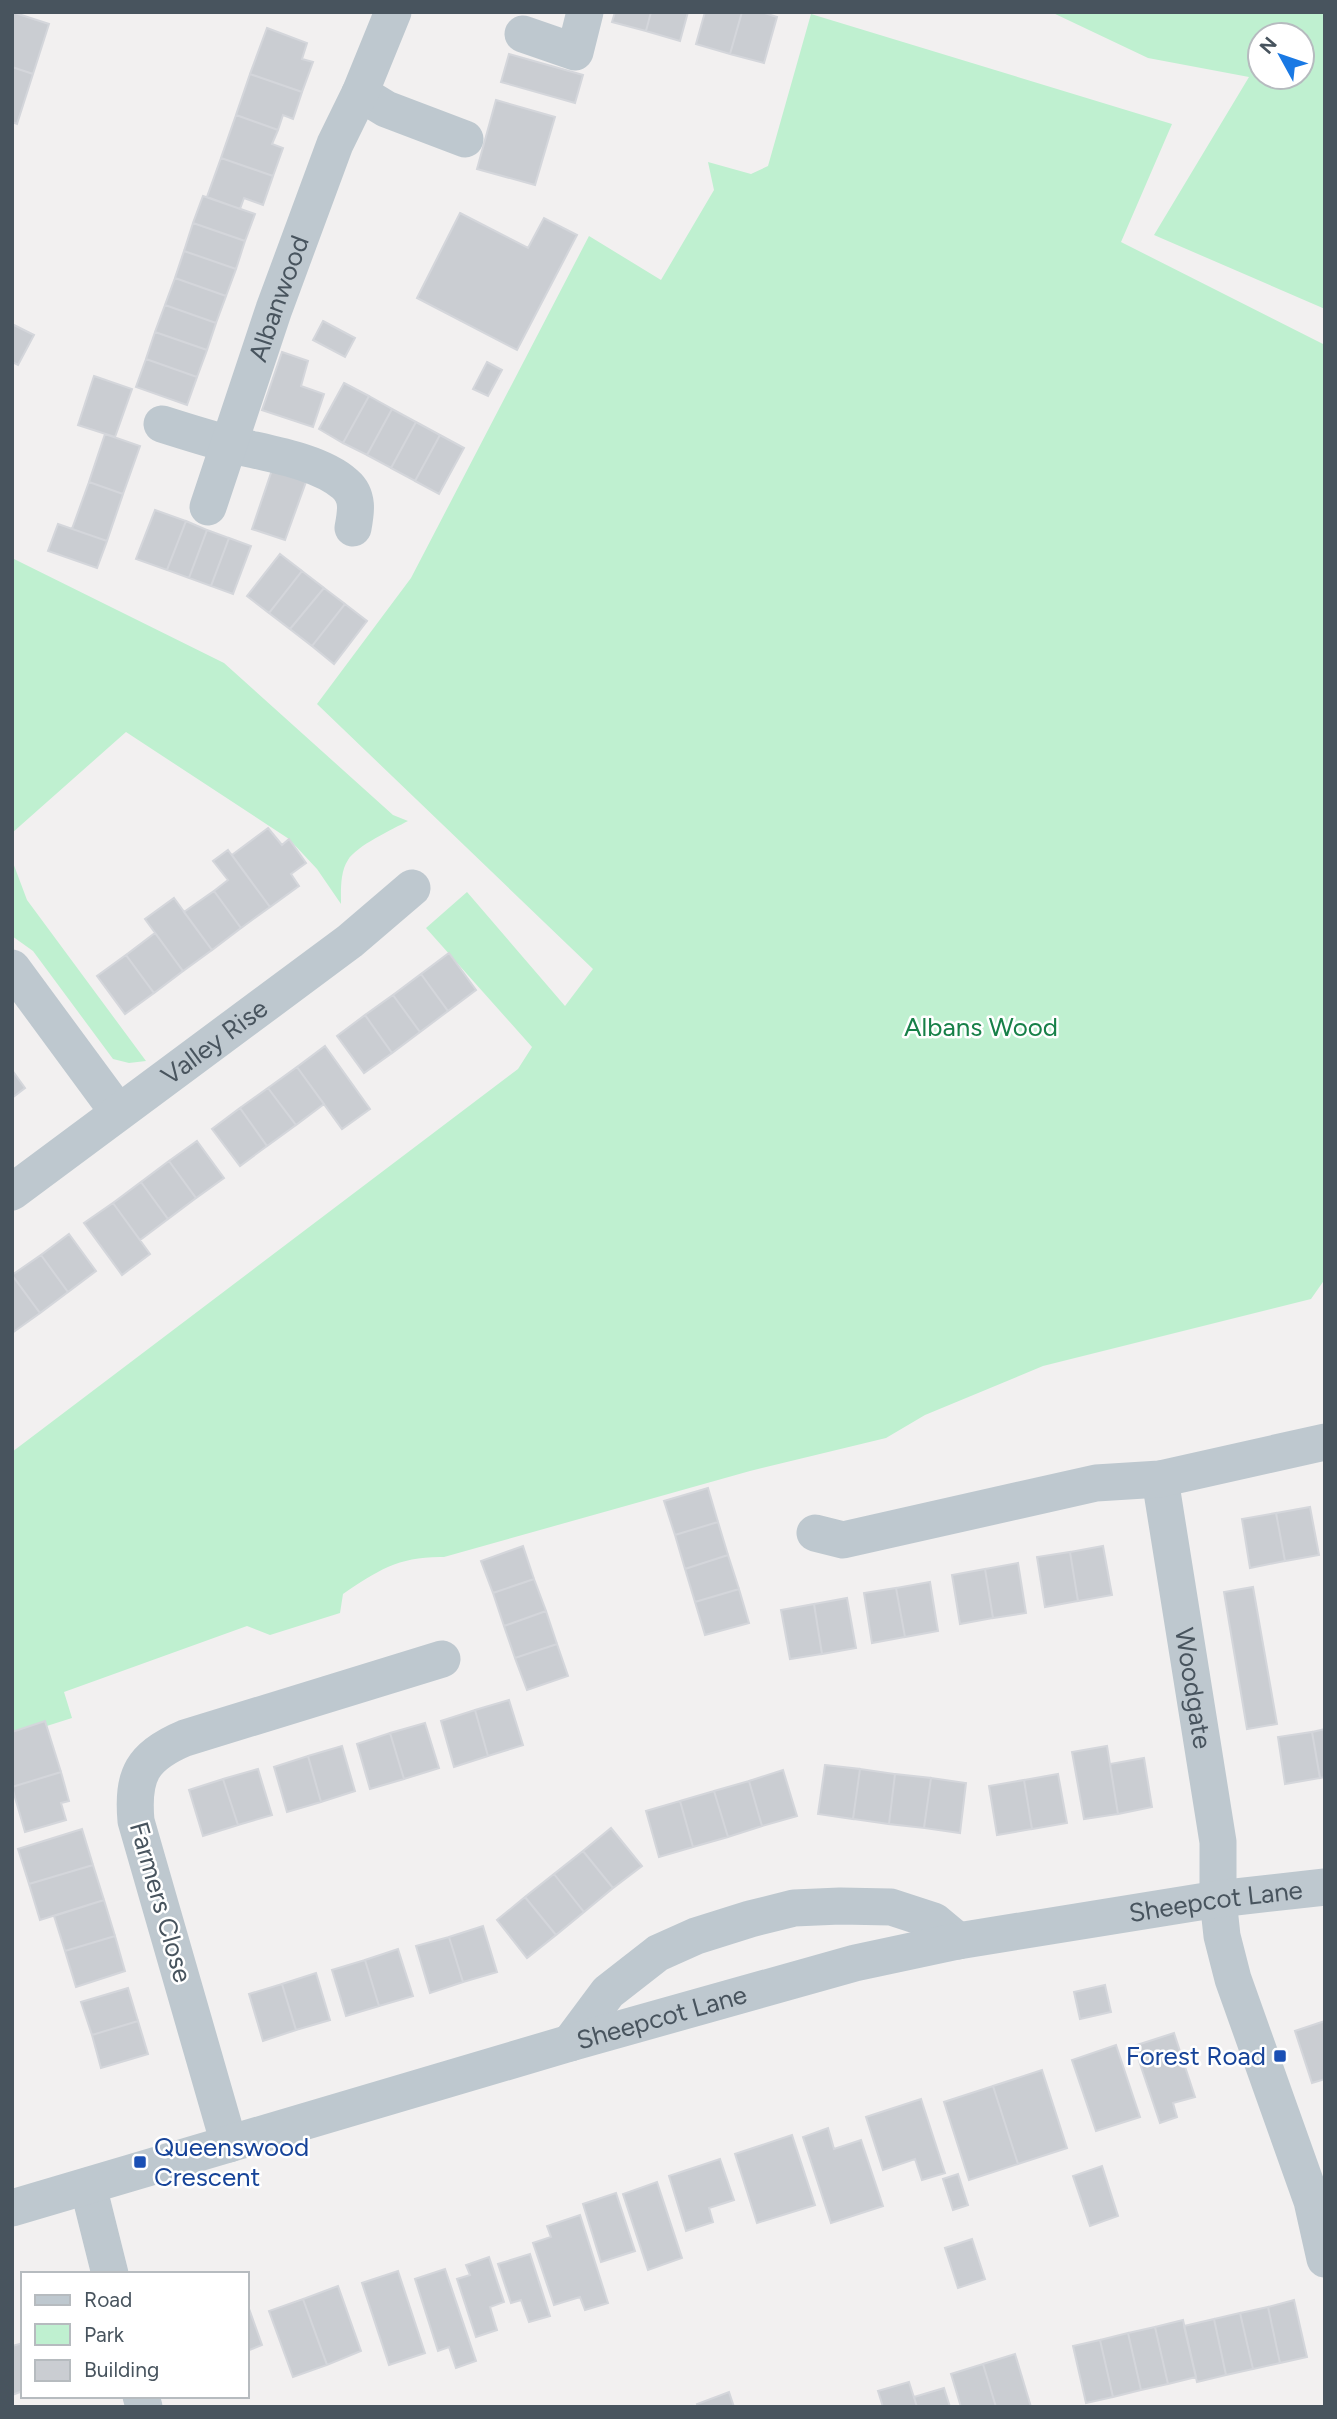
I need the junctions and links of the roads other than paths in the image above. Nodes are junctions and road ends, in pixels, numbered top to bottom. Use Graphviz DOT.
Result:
graph roads {
  1 [pos="393,12"];
  2 [pos="585,12"];
  3 [pos="523,34"];
  4 [pos="360,93"];
  5 [pos="465,139"];
  6 [pos="162,424"];
  7 [pos="229,444"];
  8 [pos="208,507"];
  9 [pos="353,528"];
  10 [pos="412,888"];
  11 [pos="12,968"];
  12 [pos="118,1112"];
  13 [pos="12,1192"];
  14 [pos="1325,1442"];
  15 [pos="1160,1479"];
  16 [pos="816,1532"];
  17 [pos="442,1659"];
  18 [pos="1325,1887"];
  19 [pos="1218,1899"];
  20 [pos="958,1941"];
  21 [pos="570,2043"];
  22 [pos="229,2144"];
  23 [pos="88,2186"];
  24 [pos="1318,2200"];
  25 [pos="12,2208"];
  26 [pos="1325,2259"];
  27 [pos="110,2272"];
  1 -- 4 [label="street, Albanwood"];
  2 -- 3 [label="street"];
  4 -- 5 [label="street"];
  4 -- 7 [label="street, Albanwood"];
  6 -- 7 [label="street"];
  7 -- 8 [label="street, Albanwood"];
  7 -- 9 [label="street"];
  10 -- 12 [label="street, Valley Rise"];
  11 -- 12 [label="street"];
  12 -- 13 [label="street, Valley Rise"];
  14 -- 15 [label="street"];
  15 -- 16 [label="street"];
  15 -- 19 [label="street, Woodgate"];
  17 -- 22 [label="street, Farmers Close"];
  18 -- 19 [label="street, Sheepcot Lane"];
  19 -- 20 [label="street, Sheepcot Lane"];
  19 -- 24 [label="street, Woodgate"];
  20 -- 21 [label="street, Sheepcot Lane"];
  20 -- 21 [label="street"];
  21 -- 22 [label="street, Sheepcot Lane"];
  22 -- 23 [label="street, Sheepcot Lane"];
  23 -- 25 [label="street, Sheepcot Lane"];
  23 -- 27 [label="street"];
  24 -- 26 [label="street, Woodgate"];
}
